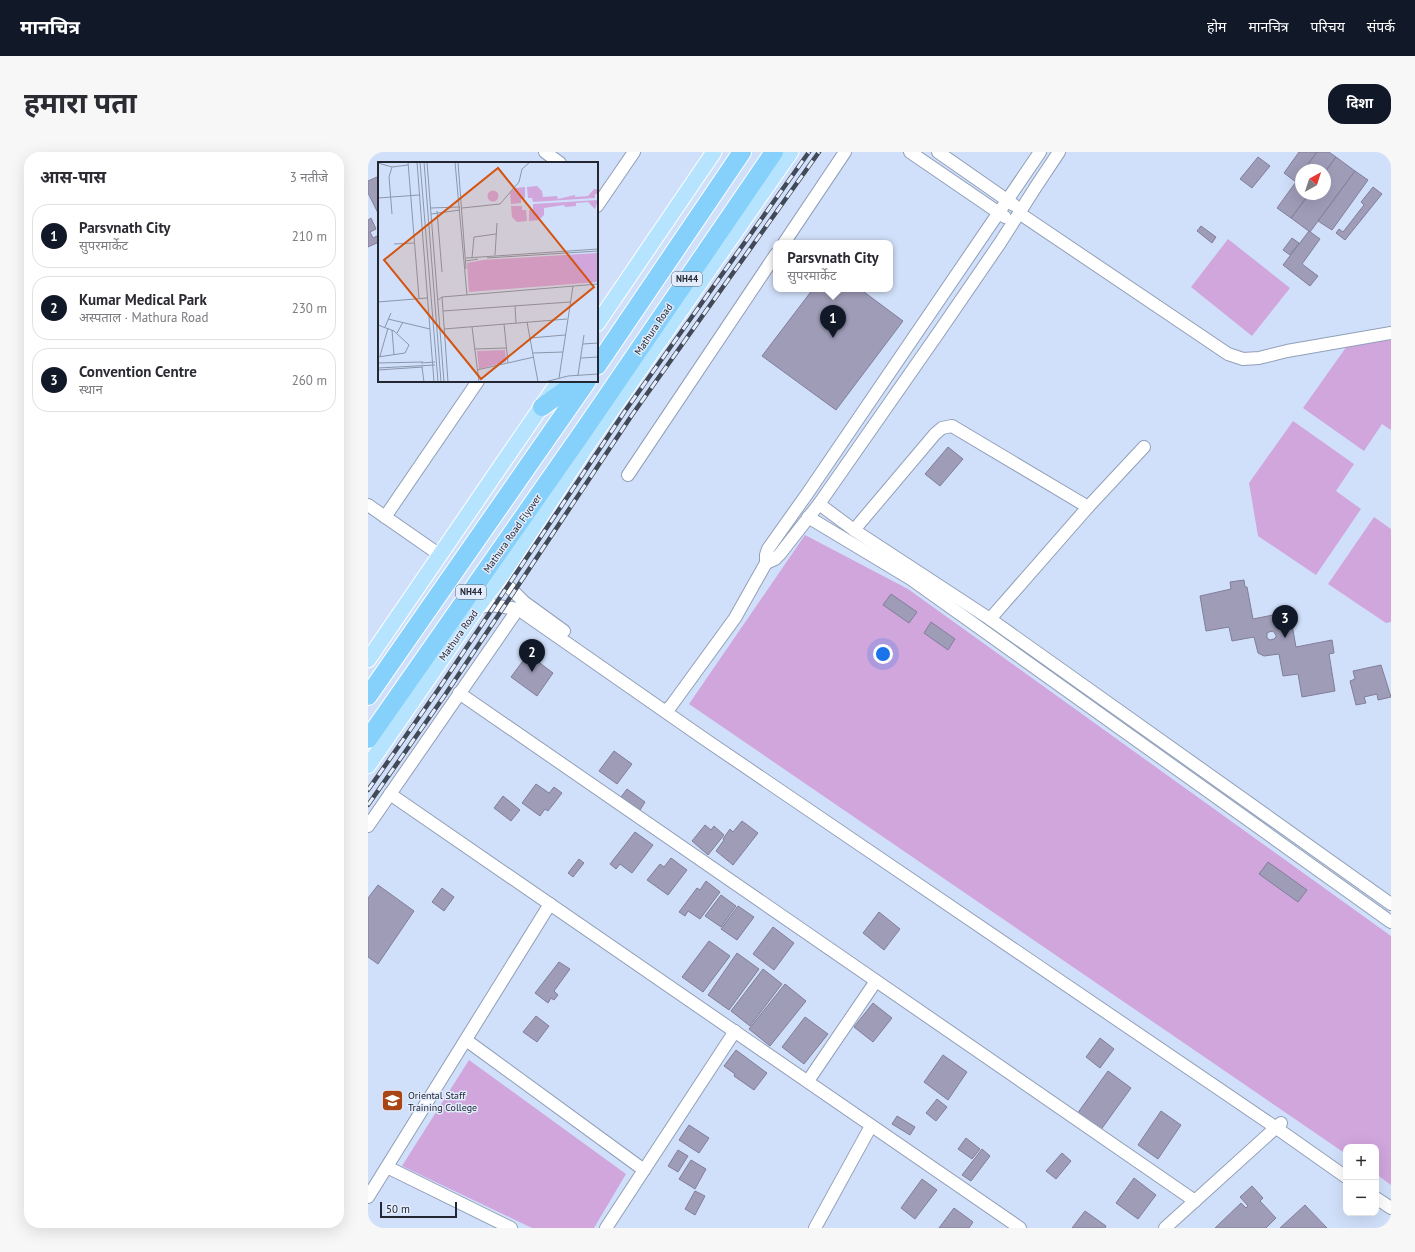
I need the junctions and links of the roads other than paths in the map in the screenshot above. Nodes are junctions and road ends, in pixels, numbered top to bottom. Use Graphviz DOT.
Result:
graph roads {
  1 [pos="545,152"];
  2 [pos="634,152"];
  3 [pos="714,152"];
  4 [pos="742,152"];
  5 [pos="774,152"];
  6 [pos="791,152"];
  7 [pos="845,152"];
  8 [pos="910,152"];
  9 [pos="938,152"];
  10 [pos="1040,152"];
  11 [pos="1059,152"];
  12 [pos="559,162"];
  13 [pos="601,192"];
  14 [pos="1008,200"];
  15 [pos="598,202"];
  16 [pos="999,213"];
  17 [pos="1018,215"];
  18 [pos="786,240"];
  19 [pos="773,258"];
  20 [pos="598,323"];
  21 [pos="1391,333"];
  22 [pos="598,365"];
  23 [pos="477,382"];
  24 [pos="558,382"];
  25 [pos="577,382"];
  26 [pos="585,382"];
  27 [pos="542,407"];
  28 [pos="581,444"];
  29 [pos="1144,447"];
  30 [pos="628,475"];
  31 [pos="819,504"];
  32 [pos="368,505"];
  33 [pos="1088,507"];
  34 [pos="385,517"];
  35 [pos="808,518"];
  36 [pos="854,530"];
  37 [pos="440,555"];
  38 [pos="766,563"];
  39 [pos="504,572"];
  40 [pos="477,608"];
  41 [pos="518,609"];
  42 [pos="990,619"];
  43 [pos="368,660"];
  44 [pos="459,693"];
  45 [pos="368,696"];
  46 [pos="668,709"];
  47 [pos="368,739"];
  48 [pos="368,766"];
  49 [pos="390,794"];
  50 [pos="368,826"];
  51 [pos="550,904"];
  52 [pos="1391,904"];
  53 [pos="1391,922"];
  54 [pos="876,981"];
  55 [pos="735,1031"];
  56 [pos="466,1040"];
  57 [pos="808,1082"];
  58 [pos="1278,1125"];
  59 [pos="871,1126"];
  60 [pos="1343,1166"];
  61 [pos="386,1167"];
  62 [pos="644,1170"];
  63 [pos="1343,1175"];
  64 [pos="1379,1191"];
  65 [pos="368,1197"];
  66 [pos="1391,1199"];
  67 [pos="1379,1200"];
  68 [pos="1195,1201"];
  69 [pos="1391,1208"];
  70 [pos="818,1227"];
  71 [pos="511,1228"];
  72 [pos="606,1228"];
  73 [pos="1020,1228"];
  74 [pos="1165,1228"];
  1 -- 12 [label="street"];
  2 -- 13 [label="street"];
  3 -- 20 [label="main road"];
  4 -- 22 [label="highway, NH44"];
  5 -- 28 [label="highway, Mathura Road / NH44"];
  6 -- 28 [label="main road, Mathura Road"];
  7 -- 18 [label="street"];
  8 -- 16 [label="street"];
  9 -- 14 [label="street"];
  10 -- 14 [label="street"];
  11 -- 17 [label="street"];
  13 -- 15 [label="street"];
  14 -- 16 [label="street"];
  14 -- 17 [label="street"];
  16 -- 17 [label="street"];
  16 -- 38 [label="street"];
  17 -- 21 [label="street"];
  17 -- 31 [label="street"];
  19 -- 30 [label="street"];
  23 -- 34 [label="street"];
  24 -- 27 [label="main road"];
  25 -- 27 [label="highway"];
  26 -- 45 [label="highway, NH44"];
  27 -- 37 [label="main road"];
  28 -- 39 [label="main road, Mathura Road"];
  28 -- 47 [label="highway, Mathura Road Flyover / NH44"];
  29 -- 33 [label="street"];
  31 -- 35 [label="street"];
  31 -- 36 [label="street"];
  32 -- 34 [label="street"];
  33 -- 36 [label="street"];
  33 -- 42 [label="street"];
  34 -- 37 [label="street"];
  35 -- 38 [label="street"];
  35 -- 53 [label="street"];
  36 -- 42 [label="street"];
  37 -- 43 [label="main road"];
  38 -- 46 [label="street"];
  39 -- 40 [label="main road, Mathura Road"];
  39 -- 46 [label="street"];
  40 -- 41 [label="street"];
  40 -- 48 [label="main road, Mathura Road"];
  41 -- 44 [label="street"];
  41 -- 46 [label="street"];
  42 -- 52 [label="street"];
  44 -- 49 [label="street"];
  44 -- 54 [label="street"];
  46 -- 58 [label="street"];
  49 -- 50 [label="street"];
  49 -- 51 [label="street"];
  51 -- 55 [label="street"];
  51 -- 56 [label="street"];
  54 -- 57 [label="street"];
  54 -- 68 [label="street"];
  55 -- 57 [label="street"];
  55 -- 62 [label="street"];
  56 -- 61 [label="street"];
  56 -- 62 [label="street"];
  57 -- 59 [label="street"];
  58 -- 60 [label="street"];
  58 -- 63 [label="street"];
  58 -- 68 [label="street"];
  59 -- 70 [label="street"];
  59 -- 73 [label="street"];
  61 -- 65 [label="street"];
  61 -- 71 [label="street"];
  62 -- 72 [label="street"];
  64 -- 66 [label="street"];
  67 -- 69 [label="street"];
  68 -- 74 [label="street"];
}
